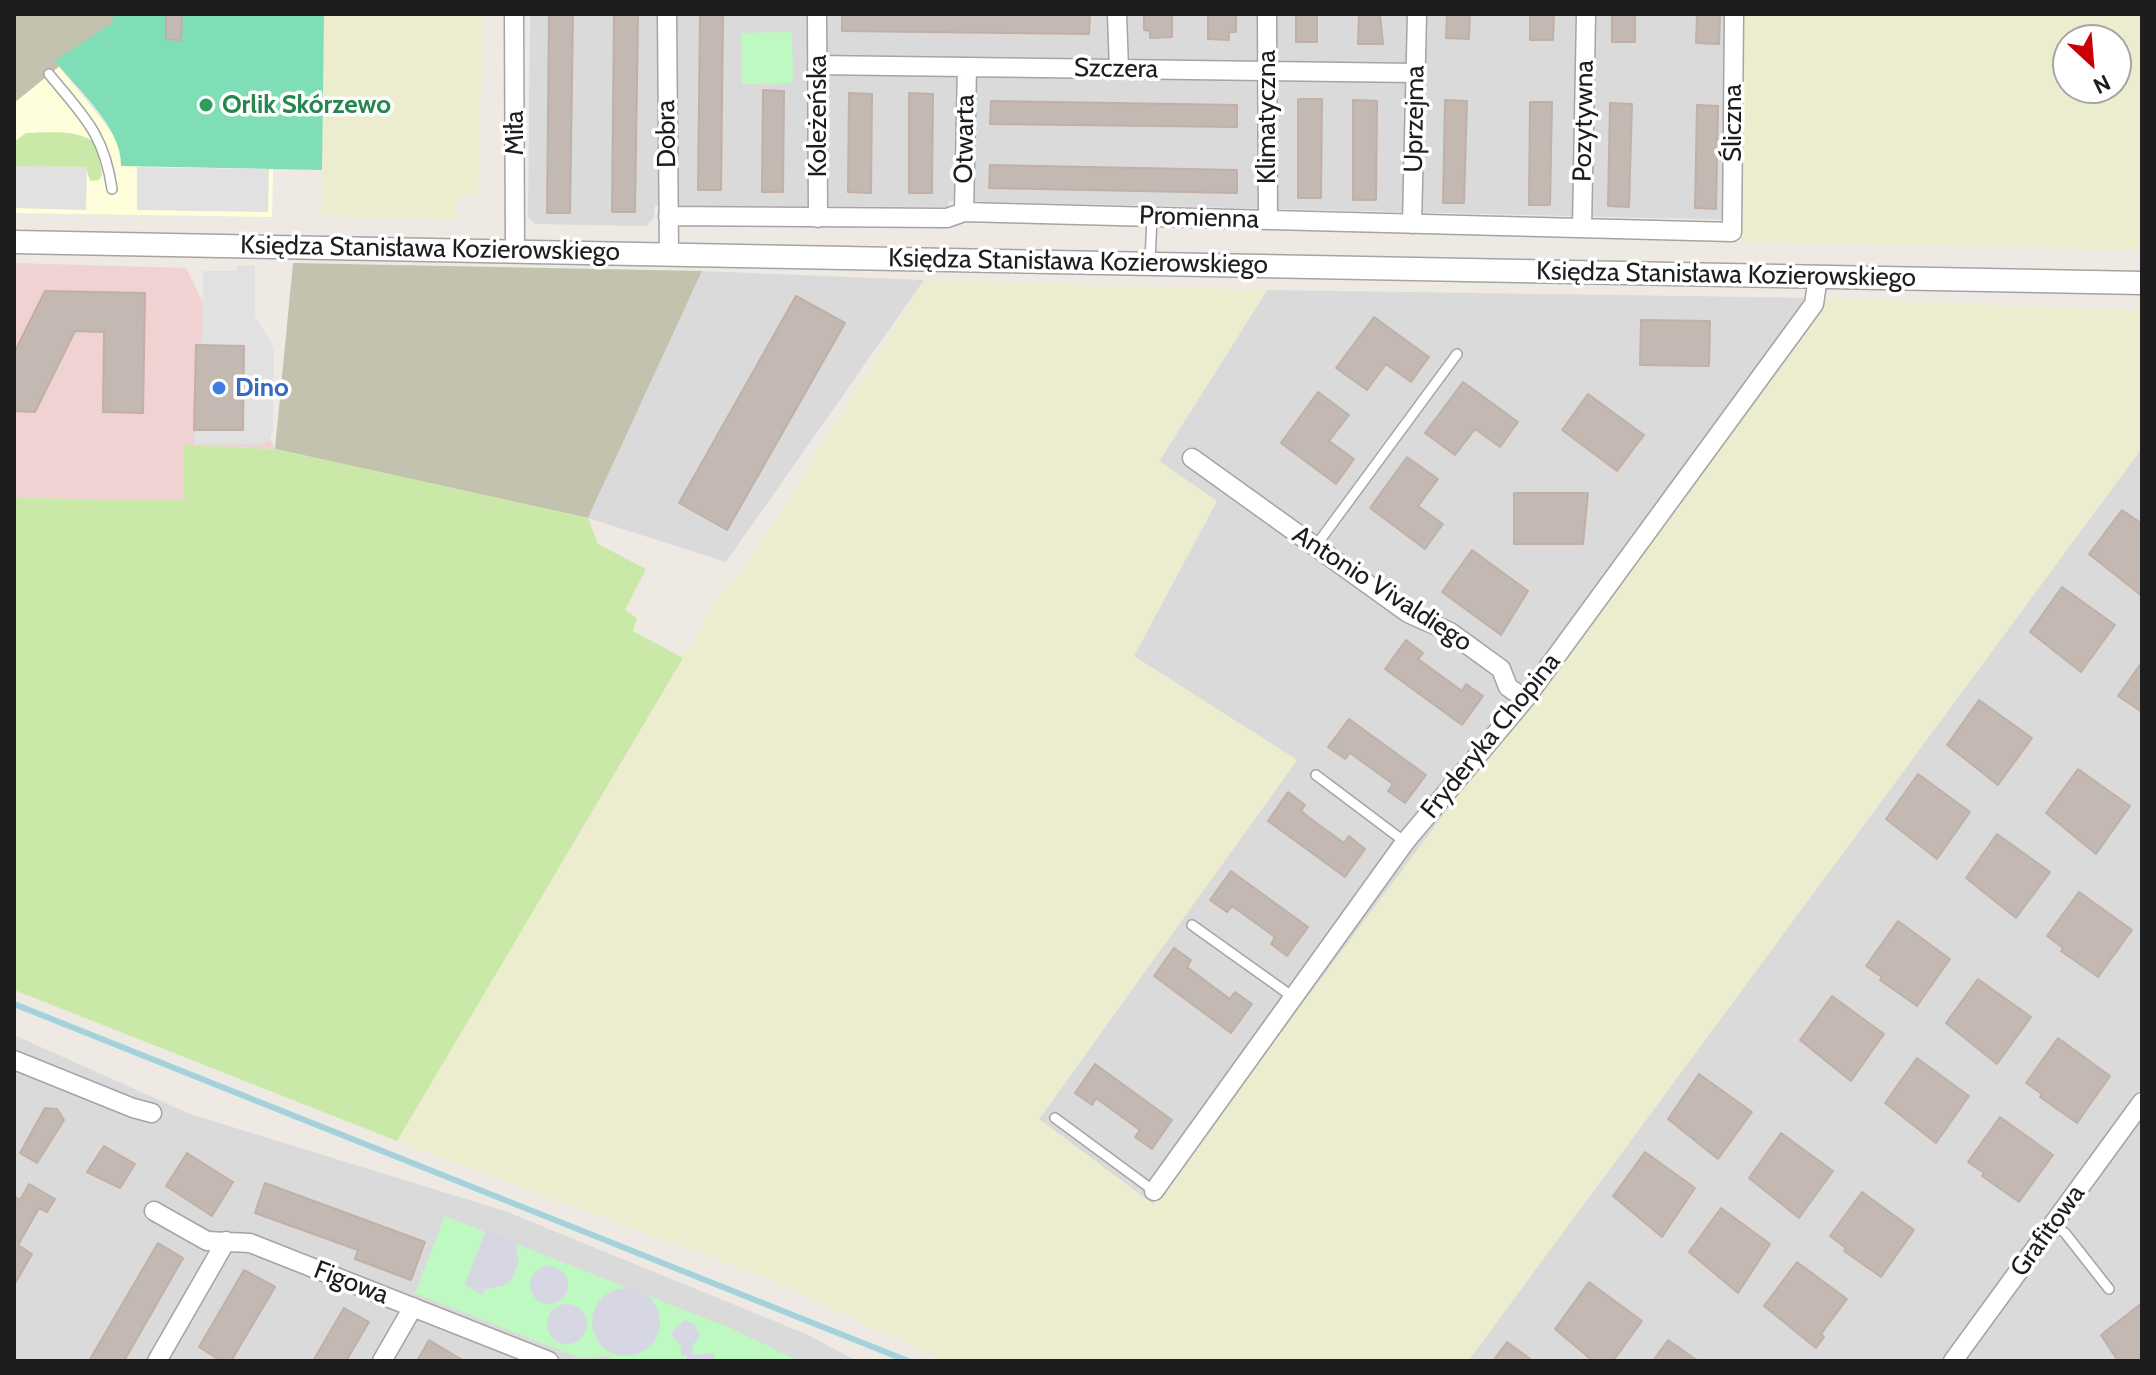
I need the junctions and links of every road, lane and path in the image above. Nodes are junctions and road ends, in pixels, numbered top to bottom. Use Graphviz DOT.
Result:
graph roads {
  1 [pos="514,14"];
  2 [pos="667,14"];
  3 [pos="817,14"];
  4 [pos="1117,14"];
  5 [pos="1267,14"];
  6 [pos="1417,14"];
  7 [pos="1586,14"];
  8 [pos="1734,14"];
  9 [pos="817,65"];
  10 [pos="967,67"];
  11 [pos="1119,69"];
  12 [pos="1267,71"];
  13 [pos="1415,73"];
  14 [pos="49,74"];
  15 [pos="112,189"];
  16 [pos="964,212"];
  17 [pos="668,216"];
  18 [pos="1152,217"];
  19 [pos="818,218"];
  20 [pos="1268,220"];
  21 [pos="1412,224"];
  22 [pos="1582,228"];
  23 [pos="1732,232"];
  24 [pos="15,244"];
  25 [pos="515,251"];
  26 [pos="669,254"];
  27 [pos="1150,263"];
  28 [pos="1818,277"];
  29 [pos="2142,283"];
  30 [pos="1457,354"];
  31 [pos="1192,458"];
  32 [pos="1315,547"];
  33 [pos="1525,699"];
  34 [pos="1316,775"];
  35 [pos="1405,842"];
  36 [pos="1192,925"];
  37 [pos="1293,997"];
  38 [pos="17,1067"];
  39 [pos="2142,1102"];
  40 [pos="152,1113"];
  41 [pos="1055,1118"];
  42 [pos="1154,1191"];
  43 [pos="154,1211"];
  44 [pos="2053,1224"];
  45 [pos="226,1241"];
  46 [pos="2109,1289"];
  47 [pos="413,1307"];
  48 [pos="157,1361"];
  49 [pos="382,1361"];
  50 [pos="549,1361"];
  51 [pos="1953,1361"];
  1 -- 25 [label="street, Miła"];
  2 -- 17 [label="street, Dobra"];
  3 -- 9 [label="street, Koleżeńska"];
  4 -- 11 [label="street"];
  5 -- 12 [label="street, Klimatyczna"];
  6 -- 13 [label="street, Uprzejma"];
  7 -- 22 [label="street, Pozytywna"];
  8 -- 23 [label="street, Śliczna"];
  9 -- 10 [label="street, Szczera"];
  9 -- 19 [label="street, Koleżeńska"];
  10 -- 11 [label="street, Szczera"];
  10 -- 16 [label="street, Otwarta"];
  11 -- 12 [label="street, Szczera"];
  12 -- 13 [label="street, Szczera"];
  12 -- 20 [label="street, Klimatyczna"];
  13 -- 21 [label="street, Uprzejma"];
  14 -- 15 [label="lane"];
  16 -- 18 [label="street, Promienna"];
  16 -- 19 [label="street, Promienna"];
  17 -- 19 [label="street, Promienna"];
  17 -- 26 [label="street, Dobra"];
  18 -- 20 [label="street, Promienna"];
  18 -- 27 [label="lane"];
  20 -- 21 [label="street, Promienna"];
  21 -- 22 [label="street, Promienna"];
  22 -- 23 [label="street, Promienna"];
  24 -- 25 [label="street, Księdza Stanisława Kozierowskiego"];
  25 -- 26 [label="street, Księdza Stanisława Kozierowskiego"];
  26 -- 27 [label="street, Księdza Stanisława Kozierowskiego"];
  27 -- 28 [label="street, Księdza Stanisława Kozierowskiego"];
  28 -- 29 [label="street, Księdza Stanisława Kozierowskiego"];
  28 -- 33 [label="street, Fryderyka Chopina"];
  30 -- 32 [label="lane"];
  31 -- 32 [label="street, Antonio Vivaldiego"];
  32 -- 33 [label="street, Antonio Vivaldiego"];
  33 -- 35 [label="street, Fryderyka Chopina"];
  34 -- 35 [label="lane"];
  35 -- 37 [label="street, Fryderyka Chopina"];
  36 -- 37 [label="lane"];
  37 -- 42 [label="street, Fryderyka Chopina"];
  38 -- 40 [label="street"];
  39 -- 44 [label="street, Grafitowa"];
  41 -- 42 [label="lane"];
  43 -- 45 [label="street, Figowa"];
  44 -- 46 [label="lane"];
  44 -- 51 [label="street, Grafitowa"];
  45 -- 47 [label="street, Figowa"];
  45 -- 48 [label="street"];
  47 -- 49 [label="street"];
  47 -- 50 [label="street, Figowa"];
}
